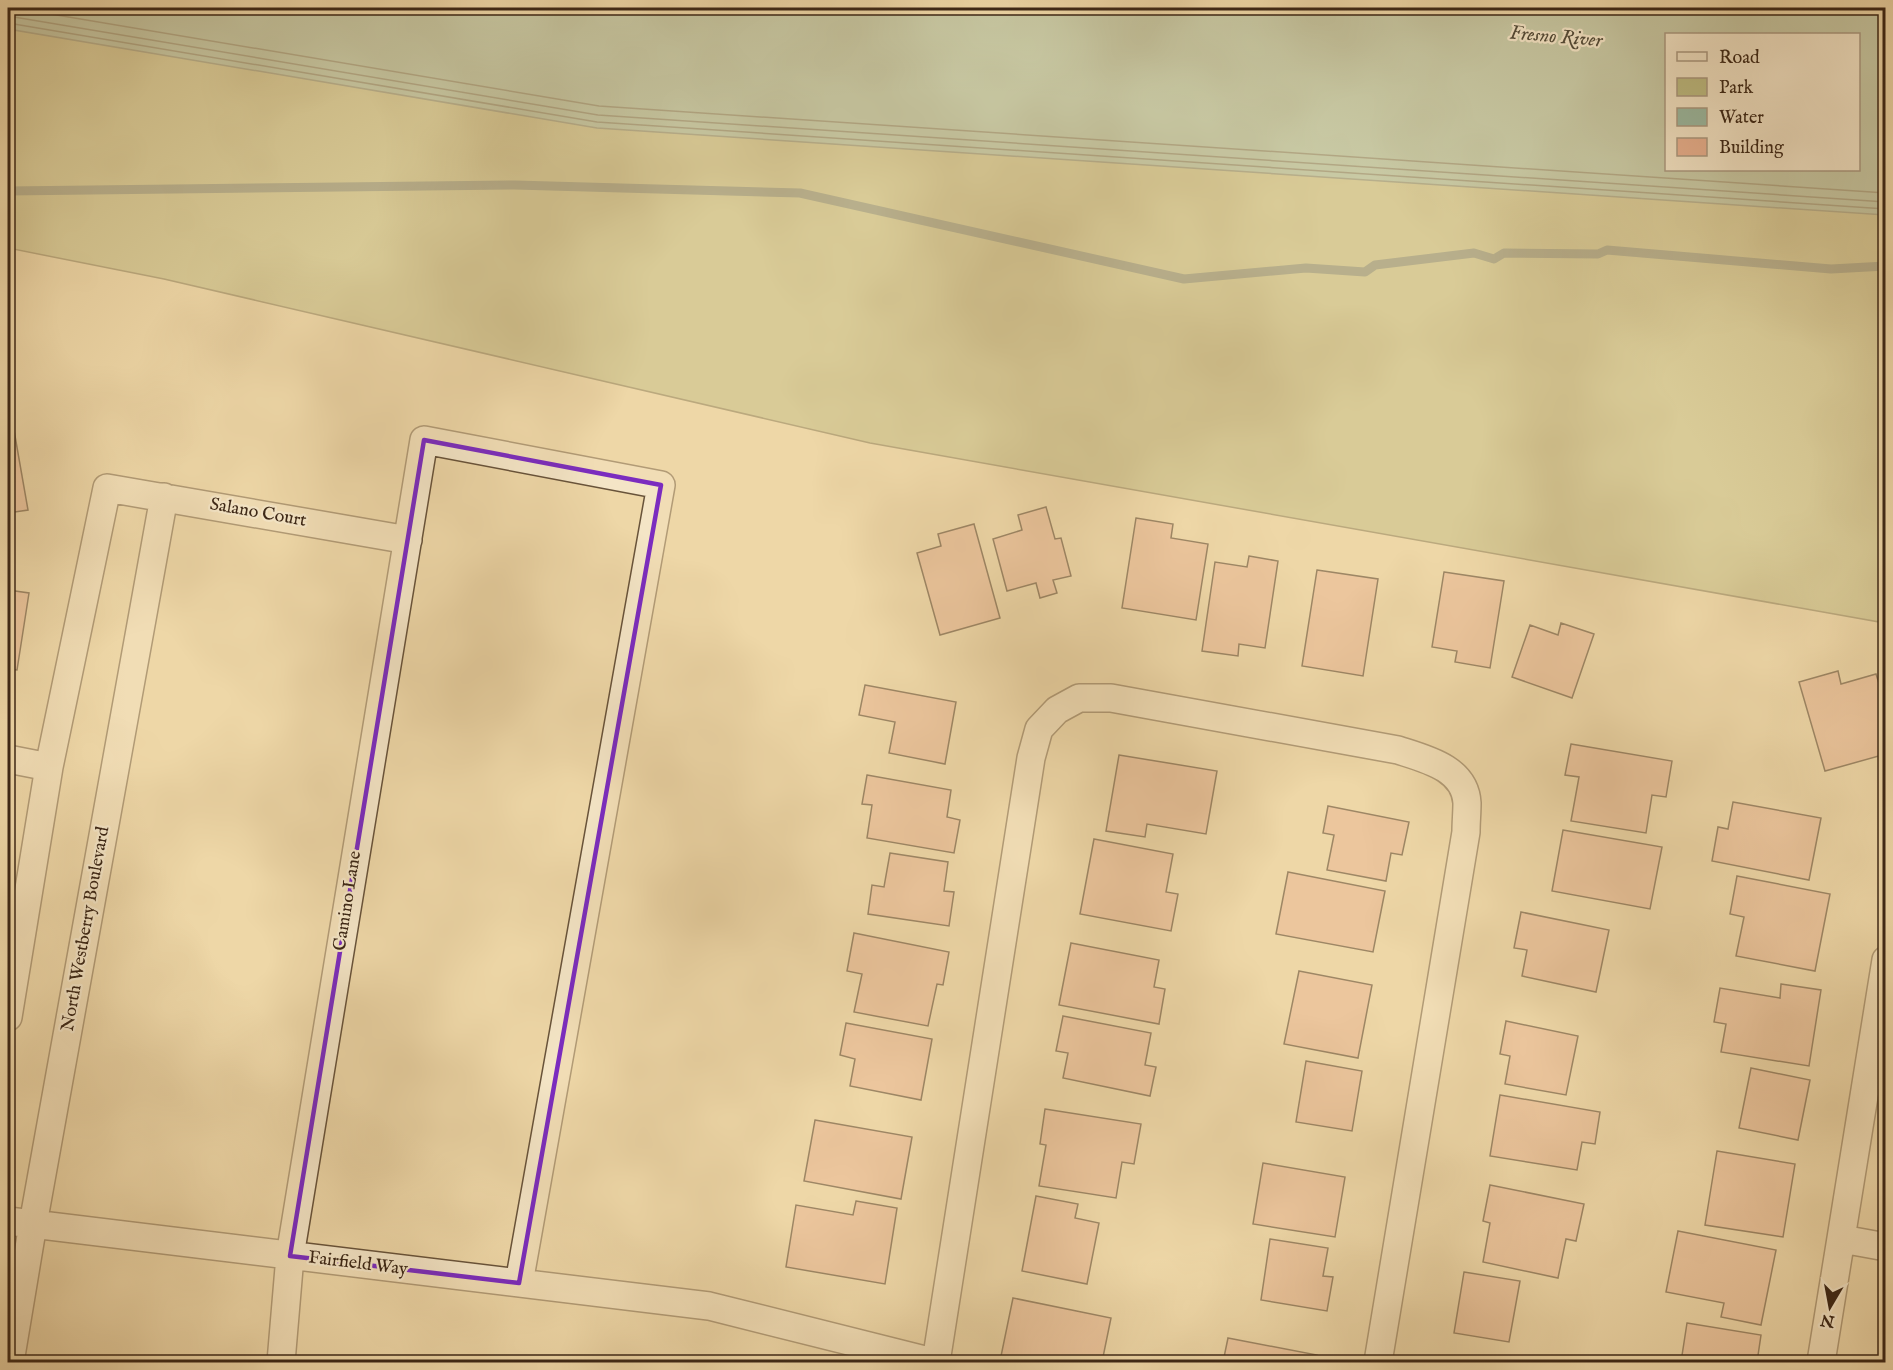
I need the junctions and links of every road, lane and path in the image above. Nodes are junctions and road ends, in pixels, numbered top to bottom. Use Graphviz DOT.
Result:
graph roads {
  1 [pos="164,497"];
  2 [pos="408,540"];
  3 [pos="8,759"];
  4 [pos="49,767"];
  5 [pos="1886,960"];
  6 [pos="8,1017"];
  7 [pos="20,1222"];
  8 [pos="1842,1239"];
  9 [pos="1886,1247"];
  10 [pos="290,1256"];
  11 [pos="519,1283"];
  12 [pos="10,1362"];
  13 [pos="281,1362"];
  14 [pos="934,1362"];
  15 [pos="1377,1362"];
  16 [pos="1821,1362"];
  1 -- 2 [label="street, Salano Court"];
  1 -- 4 [label="street, Salano Court"];
  1 -- 7 [label="street, North Westberry Boulevard"];
  2 -- 10 [label="street, Camino Lane"];
  2 -- 11 [label="street, Camino Lane"];
  3 -- 4 [label="street"];
  4 -- 6 [label="street"];
  5 -- 8 [label="street"];
  7 -- 10 [label="street, Fairfield Way"];
  7 -- 12 [label="street, North Westberry Boulevard"];
  8 -- 9 [label="street"];
  8 -- 16 [label="street"];
  10 -- 11 [label="street, Fairfield Way"];
  10 -- 13 [label="street, Camino Lane"];
  11 -- 14 [label="street, Fairfield Way"];
  14 -- 15 [label="street"];
}
